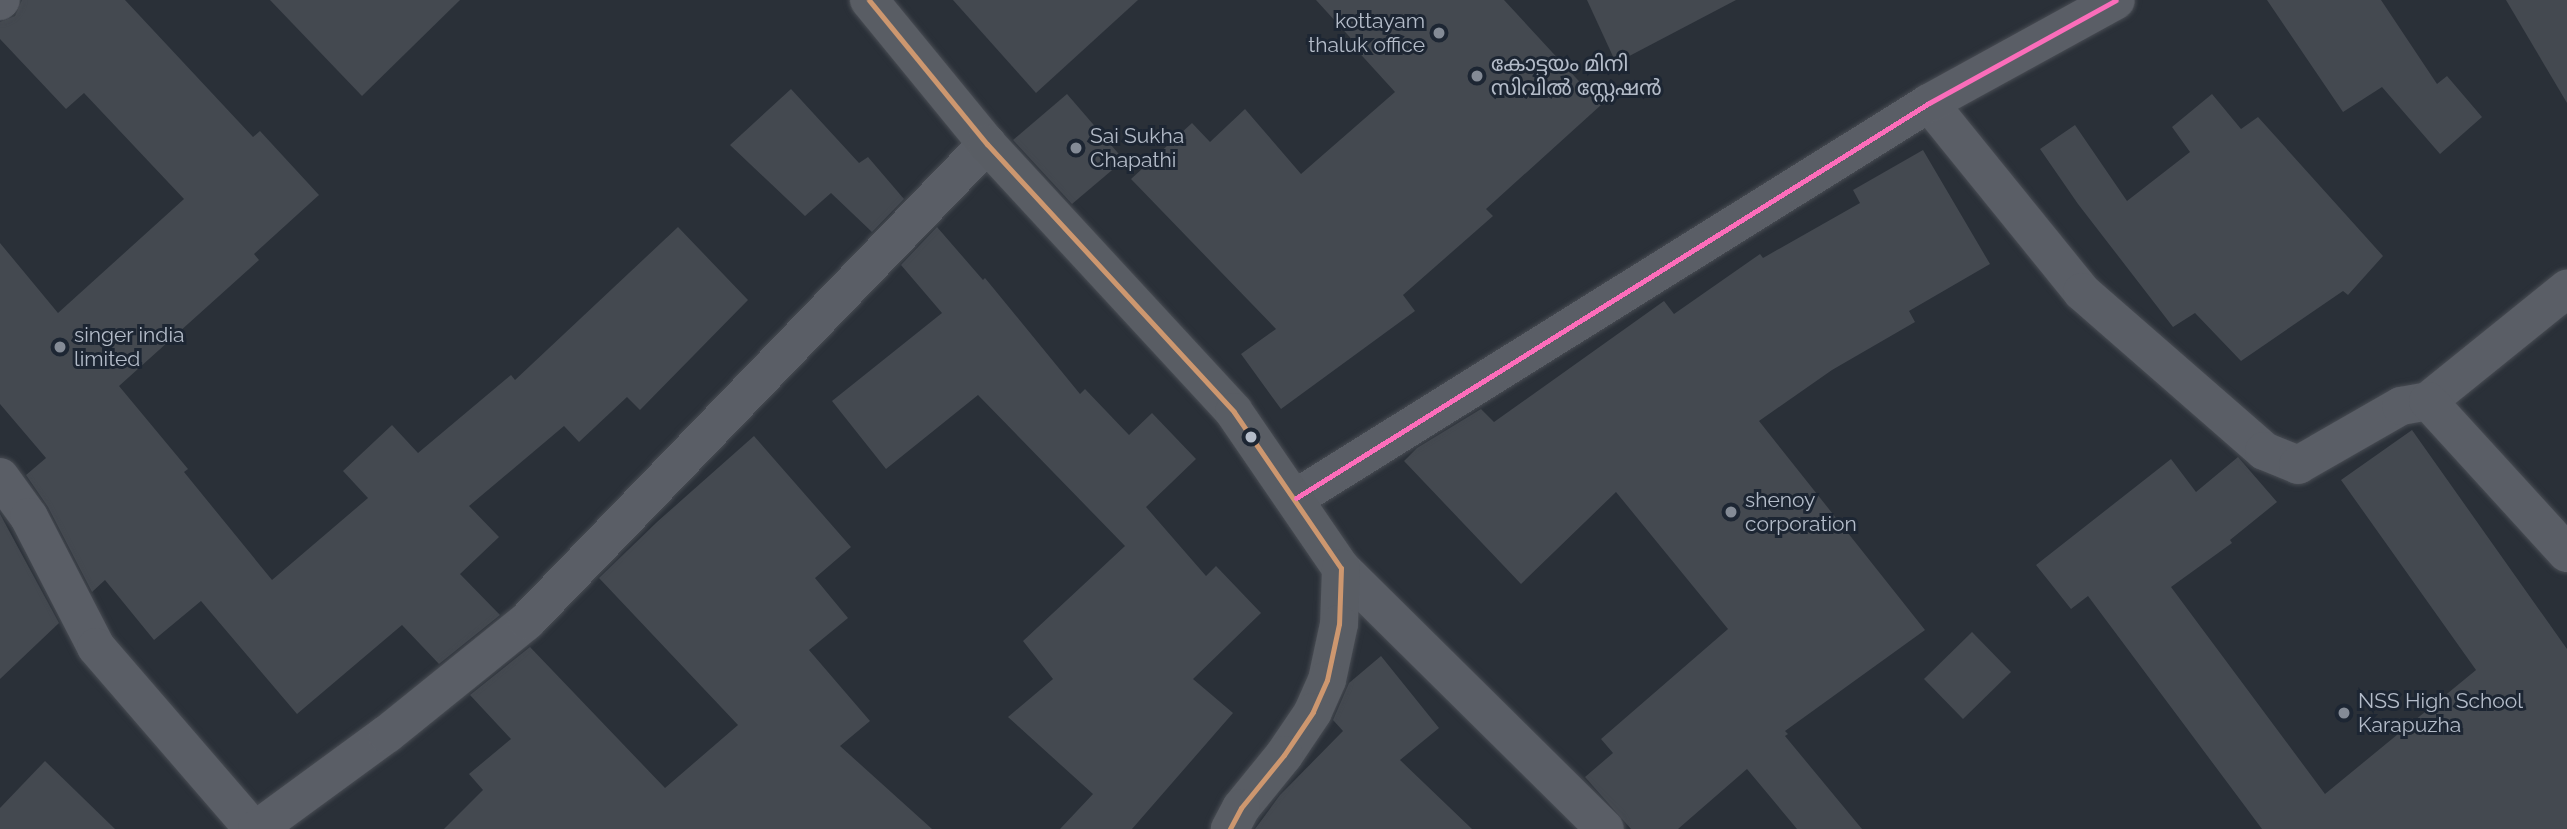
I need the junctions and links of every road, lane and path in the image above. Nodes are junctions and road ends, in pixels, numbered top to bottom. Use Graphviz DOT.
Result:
graph roads {
  1 [pos="869,0"];
  2 [pos="2116,0"];
  3 [pos="1929,103"];
  4 [pos="987,144"];
  5 [pos="2567,289"];
  6 [pos="2428,401"];
  7 [pos="0,477"];
  8 [pos="1296,498"];
  9 [pos="2567,553"];
  10 [pos="1341,568"];
  11 [pos="255,829"];
  12 [pos="1230,829"];
  13 [pos="1605,829"];
  1 -- 4 [label="main road"];
  2 -- 3 [label="street"];
  3 -- 6 [label="street"];
  3 -- 8 [label="street"];
  4 -- 8 [label="main road"];
  4 -- 11 [label="street"];
  5 -- 6 [label="street"];
  6 -- 9 [label="street"];
  7 -- 11 [label="street"];
  8 -- 10 [label="main road"];
  10 -- 12 [label="main road"];
  10 -- 13 [label="street"];
}
